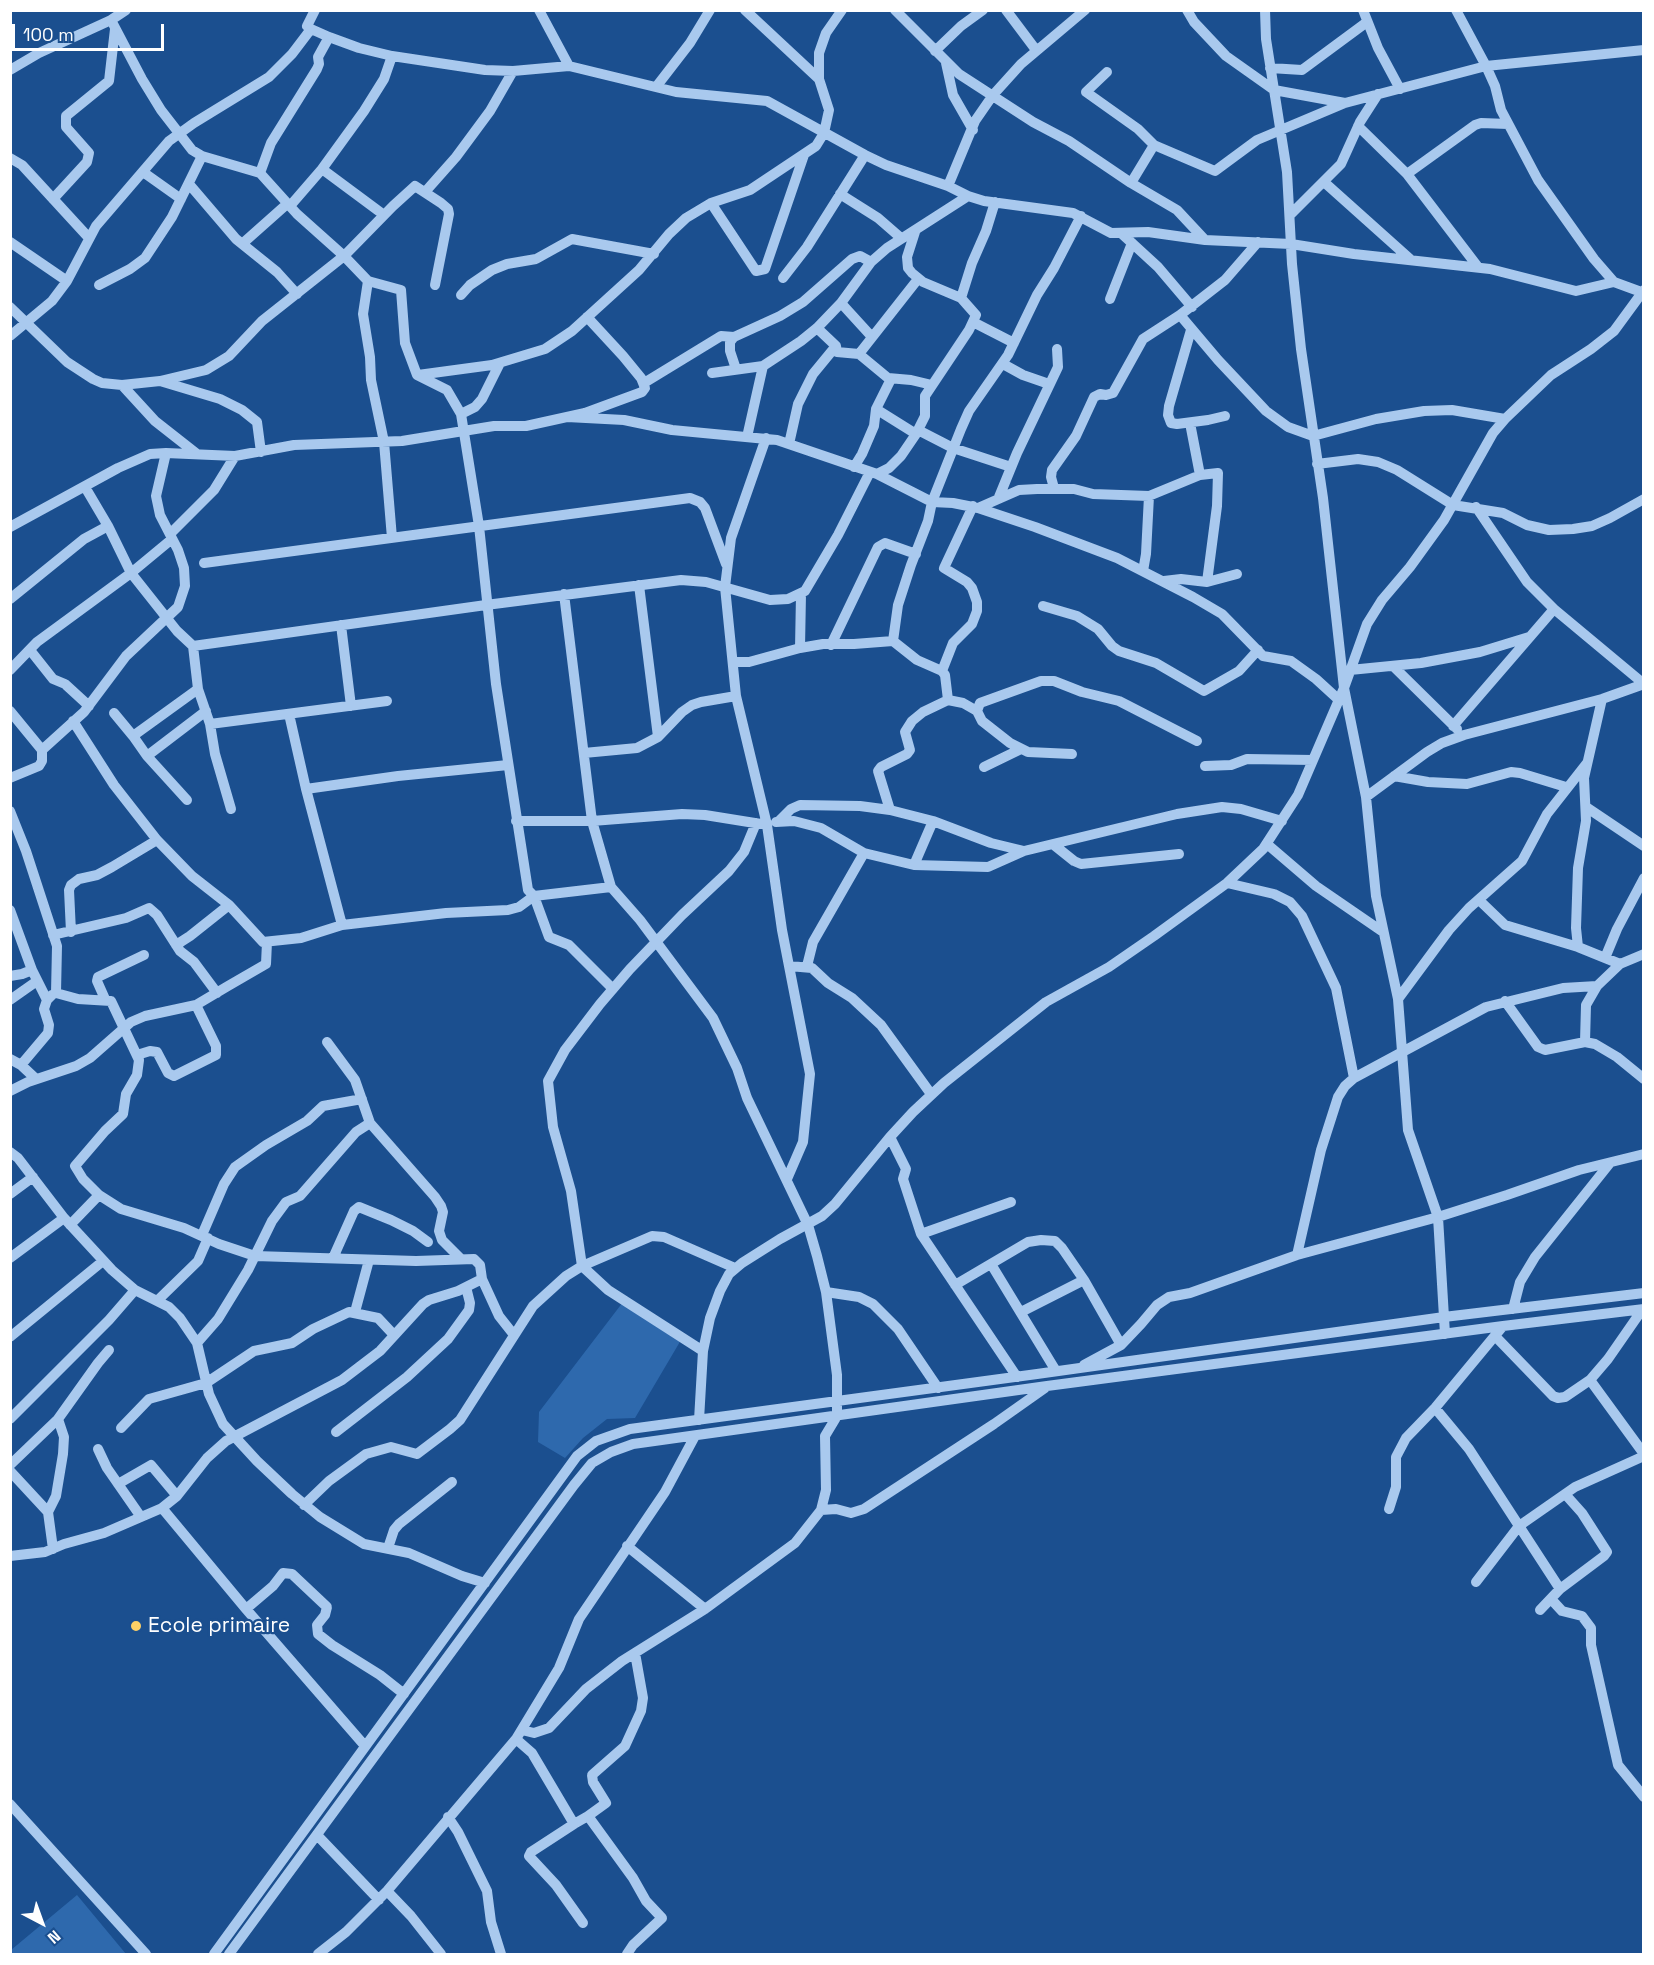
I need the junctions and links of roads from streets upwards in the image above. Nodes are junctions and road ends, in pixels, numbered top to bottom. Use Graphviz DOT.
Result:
graph roads {
  1 [pos="101,10"];
  2 [pos="126,10"];
  3 [pos="315,10"];
  4 [pos="539,10"];
  5 [pos="710,10"];
  6 [pos="745,10"];
  7 [pos="842,10"];
  8 [pos="895,10"];
  9 [pos="983,10"];
  10 [pos="1006,10"];
  11 [pos="1085,10"];
  12 [pos="1187,10"];
  13 [pos="1265,10"];
  14 [pos="1363,10"];
  15 [pos="1456,10"];
  16 [pos="1367,22"];
  17 [pos="111,24"];
  18 [pos="311,29"];
  19 [pos="329,38"];
  20 [pos="1036,50"];
  21 [pos="1644,50"];
  22 [pos="935,51"];
  23 [pos="392,56"];
  24 [pos="946,63"];
  25 [pos="569,66"];
  26 [pos="1486,66"];
  27 [pos="1270,68"];
  28 [pos="10,70"];
  29 [pos="513,71"];
  30 [pos="1107,72"];
  31 [pos="819,79"];
  32 [pos="656,87"];
  33 [pos="1400,89"];
  34 [pos="1274,90"];
  35 [pos="1378,94"];
  36 [pos="993,95"];
  37 [pos="1345,103"];
  38 [pos="1508,124"];
  39 [pos="1358,126"];
  40 [pos="973,129"];
  41 [pos="1280,129"];
  42 [pos="178,133"];
  43 [pos="824,134"];
  44 [pos="1154,145"];
  45 [pos="804,155"];
  46 [pos="865,155"];
  47 [pos="202,156"];
  48 [pos="10,158"];
  49 [pos="322,169"];
  50 [pos="143,172"];
  51 [pos="260,174"];
  52 [pos="1407,174"];
  53 [pos="1324,182"];
  54 [pos="1131,183"];
  55 [pos="189,184"];
  56 [pos="948,186"];
  57 [pos="425,192"];
  58 [pos="840,194"];
  59 [pos="968,196"];
  60 [pos="53,198"];
  61 [pos="180,199"];
  62 [pos="995,202"];
  63 [pos="711,203"];
  64 [pos="288,205"];
  65 [pos="384,215"];
  66 [pos="1290,215"];
  67 [pos="1081,216"];
  68 [pos="915,232"];
  69 [pos="1120,233"];
  70 [pos="89,238"];
  71 [pos="901,238"];
  72 [pos="1205,240"];
  73 [pos="10,242"];
  74 [pos="1258,242"];
  75 [pos="1132,243"];
  76 [pos="242,244"];
  77 [pos="1291,244"];
  78 [pos="654,254"];
  79 [pos="344,256"];
  80 [pos="1410,259"];
  81 [pos="871,262"];
  82 [pos="1478,267"];
  83 [pos="783,278"];
  84 [pos="918,279"];
  85 [pos="67,280"];
  86 [pos="368,281"];
  87 [pos="1614,282"];
  88 [pos="99,285"];
  89 [pos="435,285"];
  90 [pos="1643,292"];
  91 [pos="297,294"];
  92 [pos="461,295"];
  93 [pos="961,298"];
  94 [pos="1110,299"];
  95 [pos="842,303"];
  96 [pos="10,307"];
  97 [pos="1192,307"];
  98 [pos="1180,315"];
  99 [pos="586,317"];
  100 [pos="973,322"];
  101 [pos="28,323"];
  102 [pos="817,328"];
  103 [pos="1191,330"];
  104 [pos="10,336"];
  105 [pos="734,337"];
  106 [pos="872,337"];
  107 [pos="1014,343"];
  108 [pos="836,346"];
  109 [pos="1058,349"];
  110 [pos="859,354"];
  111 [pos="500,363"];
  112 [pos="1003,364"];
  113 [pos="763,366"];
  114 [pos="736,369"];
  115 [pos="712,373"];
  116 [pos="417,375"];
  117 [pos="891,379"];
  118 [pos="160,381"];
  119 [pos="644,383"];
  120 [pos="1049,384"];
  121 [pos="122,385"];
  122 [pos="932,385"];
  123 [pos="876,409"];
  124 [pos="461,414"];
  125 [pos="1225,416"];
  126 [pos="567,417"];
  127 [pos="1505,419"];
  128 [pos="1190,423"];
  129 [pos="464,430"];
  130 [pos="917,432"];
  131 [pos="747,436"];
  132 [pos="1313,436"];
  133 [pos="766,438"];
  134 [pos="384,442"];
  135 [pos="789,444"];
  136 [pos="953,448"];
  137 [pos="261,452"];
  138 [pos="166,453"];
  139 [pos="198,454"];
  140 [pos="235,456"];
  141 [pos="1317,464"];
  142 [pos="854,466"];
  143 [pos="1011,467"];
  144 [pos="874,473"];
  145 [pos="1200,476"];
  146 [pos="85,487"];
  147 [pos="1054,488"];
  148 [pos="1149,496"];
  149 [pos="999,497"];
  150 [pos="1644,499"];
  151 [pos="932,501"];
  152 [pos="1453,505"];
  153 [pos="976,507"];
  154 [pos="1476,507"];
  155 [pos="108,526"];
  156 [pos="479,526"];
  157 [pos="10,527"];
  158 [pos="171,537"];
  159 [pos="392,538"];
  160 [pos="916,554"];
  161 [pos="204,563"];
  162 [pos="727,567"];
  163 [pos="1143,571"];
  164 [pos="131,573"];
  165 [pos="1237,574"];
  166 [pos="1163,580"];
  167 [pos="1207,582"];
  168 [pos="639,585"];
  169 [pos="725,587"];
  170 [pos="564,594"];
  171 [pos="801,594"];
  172 [pos="10,598"];
  173 [pos="486,605"];
  174 [pos="1043,606"];
  175 [pos="1554,609"];
  176 [pos="167,618"];
  177 [pos="341,625"];
  178 [pos="1529,636"];
  179 [pos="893,641"];
  180 [pos="831,645"];
  181 [pos="193,646"];
  182 [pos="800,648"];
  183 [pos="30,650"];
  184 [pos="1258,650"];
  185 [pos="733,662"];
  186 [pos="13,663"];
  187 [pos="1393,666"];
  188 [pos="1350,670"];
  189 [pos="942,671"];
  190 [pos="1644,684"];
  191 [pos="1344,688"];
  192 [pos="198,689"];
  193 [pos="736,696"];
  194 [pos="1602,699"];
  195 [pos="948,700"];
  196 [pos="1339,700"];
  197 [pos="387,701"];
  198 [pos="89,706"];
  199 [pos="351,706"];
  200 [pos="10,711"];
  201 [pos="206,711"];
  202 [pos="977,711"];
  203 [pos="114,713"];
  204 [pos="289,714"];
  205 [pos="73,721"];
  206 [pos="210,724"];
  207 [pos="1453,726"];
  208 [pos="1464,735"];
  209 [pos="133,736"];
  210 [pos="658,737"];
  211 [pos="1197,741"];
  212 [pos="1021,749"];
  213 [pos="42,750"];
  214 [pos="584,753"];
  215 [pos="1072,754"];
  216 [pos="147,756"];
  217 [pos="1313,760"];
  218 [pos="1587,763"];
  219 [pos="507,765"];
  220 [pos="1205,766"];
  221 [pos="984,767"];
  222 [pos="1394,776"];
  223 [pos="10,778"];
  224 [pos="1566,787"];
  225 [pos="306,789"];
  226 [pos="1366,797"];
  227 [pos="187,800"];
  228 [pos="1586,807"];
  229 [pos="231,809"];
  230 [pos="890,810"];
  231 [pos="10,811"];
  232 [pos="516,821"];
  233 [pos="592,821"];
  234 [pos="933,821"];
  235 [pos="1282,821"];
  236 [pos="767,823"];
  237 [pos="157,840"];
  238 [pos="1054,844"];
  239 [pos="1267,844"];
  240 [pos="1644,846"];
  241 [pos="1024,851"];
  242 [pos="864,853"];
  243 [pos="1179,854"];
  244 [pos="914,865"];
  245 [pos="1644,878"];
  246 [pos="1227,883"];
  247 [pos="611,887"];
  248 [pos="534,896"];
  249 [pos="1479,900"];
  250 [pos="229,905"];
  251 [pos="10,910"];
  252 [pos="342,925"];
  253 [pos="71,932"];
  254 [pos="1383,932"];
  255 [pos="53,935"];
  256 [pos="267,942"];
  257 [pos="656,943"];
  258 [pos="176,945"];
  259 [pos="1578,947"];
  260 [pos="1644,954"];
  261 [pos="144,955"];
  262 [pos="1605,958"];
  263 [pos="1620,964"];
  264 [pos="789,966"];
  265 [pos="807,966"];
  266 [pos="32,970"];
  267 [pos="10,976"];
  268 [pos="38,981"];
  269 [pos="1597,986"];
  270 [pos="613,989"];
  271 [pos="217,993"];
  272 [pos="52,997"];
  273 [pos="105,999"];
  274 [pos="1398,999"];
  275 [pos="10,1000"];
  276 [pos="1505,1001"];
  277 [pos="196,1005"];
  278 [pos="123,1028"];
  279 [pos="327,1042"];
  280 [pos="1585,1042"];
  281 [pos="1401,1051"];
  282 [pos="136,1055"];
  283 [pos="10,1059"];
  284 [pos="21,1065"];
  285 [pos="1354,1078"];
  286 [pos="36,1079"];
  287 [pos="1644,1079"];
  288 [pos="10,1091"];
  289 [pos="931,1095"];
  290 [pos="362,1099"];
  291 [pos="370,1123"];
  292 [pos="890,1137"];
  293 [pos="10,1152"];
  294 [pos="1644,1154"];
  295 [pos="1610,1163"];
  296 [pos="33,1177"];
  297 [pos="787,1179"];
  298 [pos="10,1194"];
  299 [pos="99,1195"];
  300 [pos="1011,1202"];
  301 [pos="1438,1217"];
  302 [pos="67,1221"];
  303 [pos="808,1225"];
  304 [pos="921,1234"];
  305 [pos="205,1237"];
  306 [pos="428,1242"];
  307 [pos="1298,1255"];
  308 [pos="255,1256"];
  309 [pos="10,1258"];
  310 [pos="333,1258"];
  311 [pos="461,1259"];
  312 [pos="369,1260"];
  313 [pos="103,1261"];
  314 [pos="991,1263"];
  315 [pos="582,1266"];
  316 [pos="735,1268"];
  317 [pos="482,1279"];
  318 [pos="1084,1280"];
  319 [pos="955,1285"];
  320 [pos="466,1287"];
  321 [pos="135,1290"];
  322 [pos="826,1292"];
  323 [pos="1644,1293"];
  324 [pos="156,1301"];
  325 [pos="1513,1309"];
  326 [pos="1643,1309"];
  327 [pos="356,1312"];
  328 [pos="1021,1312"];
  329 [pos="1444,1317"];
  330 [pos="1503,1326"];
  331 [pos="393,1334"];
  332 [pos="1445,1334"];
  333 [pos="514,1335"];
  334 [pos="1496,1336"];
  335 [pos="10,1337"];
  336 [pos="197,1343"];
  337 [pos="1121,1344"];
  338 [pos="109,1350"];
  339 [pos="703,1351"];
  340 [pos="1079,1368"];
  341 [pos="1056,1371"];
  342 [pos="1017,1377"];
  343 [pos="1590,1380"];
  344 [pos="206,1383"];
  345 [pos="1047,1386"];
  346 [pos="938,1388"];
  347 [pos="837,1401"];
  348 [pos="1435,1408"];
  349 [pos="837,1416"];
  350 [pos="10,1419"];
  351 [pos="58,1419"];
  352 [pos="699,1419"];
  353 [pos="121,1428"];
  354 [pos="336,1432"];
  355 [pos="234,1436"];
  356 [pos="695,1436"];
  357 [pos="1638,1437"];
  358 [pos="99,1449"];
  359 [pos="1644,1455"];
  360 [pos="10,1465"];
  361 [pos="10,1470"];
  362 [pos="452,1482"];
  363 [pos="118,1484"];
  364 [pos="1565,1494"];
  365 [pos="177,1496"];
  366 [pos="304,1505"];
  367 [pos="162,1508"];
  368 [pos="1389,1509"];
  369 [pos="821,1510"];
  370 [pos="48,1512"];
  371 [pos="141,1517"];
  372 [pos="1519,1526"];
  373 [pos="627,1546"];
  374 [pos="388,1548"];
  375 [pos="53,1549"];
  376 [pos="10,1556"];
  377 [pos="1476,1582"];
  378 [pos="484,1583"];
  379 [pos="1560,1589"];
  380 [pos="1551,1599"];
  381 [pos="246,1609"];
  382 [pos="705,1609"];
  383 [pos="1540,1610"];
  384 [pos="635,1653"];
  385 [pos="404,1694"];
  386 [pos="519,1735"];
  387 [pos="365,1746"];
  388 [pos="1644,1797"];
  389 [pos="10,1804"];
  390 [pos="588,1816"];
  391 [pos="448,1817"];
  392 [pos="574,1824"];
  393 [pos="317,1835"];
  394 [pos="267,1882"];
  395 [pos="278,1888"];
  396 [pos="383,1896"];
  397 [pos="584,1923"];
  398 [pos="146,1954"];
  399 [pos="214,1954"];
  400 [pos="229,1954"];
  401 [pos="318,1954"];
  402 [pos="441,1954"];
  403 [pos="501,1954"];
  404 [pos="627,1954"];
  1 -- 17 [label="street"];
  2 -- 17 [label="street"];
  3 -- 18 [label="street"];
  4 -- 25 [label="street"];
  5 -- 32 [label="street"];
  6 -- 31 [label="street"];
  7 -- 31 [label="street"];
  8 -- 22 [label="street"];
  9 -- 22 [label="street"];
  10 -- 20 [label="street"];
  11 -- 20 [label="street"];
  12 -- 34 [label="street"];
  13 -- 27 [label="street"];
  14 -- 16 [label="street"];
  15 -- 26 [label="street"];
  16 -- 27 [label="street"];
  16 -- 33 [label="street"];
  17 -- 28 [label="street"];
  17 -- 42 [label="street"];
  17 -- 60 [label="street"];
  18 -- 19 [label="street"];
  18 -- 42 [label="street"];
  19 -- 23 [label="street"];
  19 -- 51 [label="street"];
  20 -- 36 [label="street"];
  21 -- 26 [label="street"];
  22 -- 24 [label="street"];
  23 -- 29 [label="street"];
  23 -- 49 [label="street"];
  24 -- 36 [label="street"];
  24 -- 40 [label="street"];
  25 -- 29 [label="street"];
  25 -- 32 [label="street"];
  26 -- 33 [label="street"];
  26 -- 38 [label="street"];
  27 -- 34 [label="street"];
  29 -- 57 [label="street"];
  30 -- 44 [label="street"];
  31 -- 43 [label="street"];
  32 -- 43 [label="street"];
  33 -- 35 [label="street"];
  34 -- 37 [label="street"];
  34 -- 41 [label="street"];
  35 -- 37 [label="street"];
  35 -- 39 [label="street"];
  36 -- 40 [label="street"];
  36 -- 54 [label="street"];
  37 -- 41 [label="street"];
  38 -- 52 [label="street"];
  38 -- 87 [label="street"];
  39 -- 52 [label="street"];
  39 -- 53 [label="street"];
  40 -- 56 [label="street"];
  41 -- 44 [label="street"];
  41 -- 66 [label="street"];
  42 -- 47 [label="street"];
  42 -- 50 [label="street"];
  43 -- 45 [label="street"];
  43 -- 46 [label="street"];
  44 -- 54 [label="street"];
  45 -- 63 [label="street"];
  45 -- 63 [label="street"];
  46 -- 56 [label="street"];
  46 -- 58 [label="street"];
  47 -- 51 [label="street"];
  47 -- 55 [label="street"];
  48 -- 60 [label="street"];
  49 -- 64 [label="street"];
  49 -- 65 [label="street"];
  50 -- 61 [label="street"];
  50 -- 70 [label="street"];
  51 -- 64 [label="street"];
  52 -- 82 [label="street"];
  53 -- 66 [label="street"];
  53 -- 80 [label="street"];
  54 -- 72 [label="street"];
  55 -- 61 [label="street"];
  55 -- 76 [label="street"];
  56 -- 59 [label="street"];
  57 -- 65 [label="street"];
  57 -- 89 [label="street"];
  58 -- 71 [label="street"];
  58 -- 83 [label="street"];
  59 -- 62 [label="street"];
  59 -- 68 [label="street"];
  60 -- 70 [label="street"];
  61 -- 88 [label="street"];
  62 -- 67 [label="street"];
  62 -- 93 [label="street"];
  63 -- 78 [label="street"];
  64 -- 76 [label="street"];
  64 -- 79 [label="street"];
  65 -- 79 [label="street"];
  66 -- 77 [label="street"];
  67 -- 69 [label="street"];
  67 -- 107 [label="street"];
  68 -- 71 [label="street"];
  68 -- 84 [label="street"];
  69 -- 72 [label="street"];
  69 -- 75 [label="street"];
  70 -- 85 [label="street"];
  71 -- 81 [label="street"];
  72 -- 74 [label="street"];
  73 -- 85 [label="street"];
  74 -- 77 [label="street"];
  74 -- 97 [label="street"];
  75 -- 94 [label="street"];
  75 -- 97 [label="street"];
  76 -- 91 [label="street"];
  77 -- 80 [label="street"];
  77 -- 132 [label="street"];
  78 -- 92 [label="street"];
  78 -- 99 [label="street"];
  79 -- 86 [label="street"];
  79 -- 91 [label="street"];
  80 -- 82 [label="street"];
  81 -- 95 [label="street"];
  81 -- 105 [label="street"];
  82 -- 87 [label="street"];
  84 -- 93 [label="street"];
  84 -- 106 [label="street"];
  85 -- 101 [label="street"];
  86 -- 116 [label="street"];
  86 -- 134 [label="street"];
  87 -- 90 [label="street"];
  90 -- 127 [label="street"];
  91 -- 118 [label="street"];
  93 -- 100 [label="street"];
  95 -- 102 [label="street"];
  95 -- 106 [label="street"];
  96 -- 101 [label="street"];
  97 -- 98 [label="street"];
  98 -- 103 [label="street"];
  98 -- 147 [label="street"];
  99 -- 111 [label="street"];
  99 -- 119 [label="street"];
  100 -- 107 [label="street"];
  100 -- 122 [label="street"];
  101 -- 104 [label="street"];
  101 -- 121 [label="street"];
  102 -- 108 [label="street"];
  102 -- 113 [label="street"];
  103 -- 128 [label="street"];
  103 -- 132 [label="street"];
  105 -- 114 [label="street"];
  105 -- 119 [label="street"];
  106 -- 110 [label="street"];
  107 -- 112 [label="street"];
  108 -- 110 [label="street"];
  108 -- 135 [label="street"];
  109 -- 120 [label="street"];
  110 -- 117 [label="street"];
  111 -- 116 [label="street"];
  111 -- 124 [label="street"];
  112 -- 120 [label="street"];
  112 -- 136 [label="street"];
  113 -- 114 [label="street"];
  113 -- 131 [label="street"];
  114 -- 115 [label="street"];
  116 -- 124 [label="street"];
  117 -- 122 [label="street"];
  117 -- 123 [label="street"];
  118 -- 121 [label="street"];
  118 -- 137 [label="street"];
  119 -- 126 [label="street"];
  120 -- 143 [label="street"];
  121 -- 139 [label="street"];
  122 -- 130 [label="street"];
  123 -- 130 [label="street"];
  123 -- 142 [label="street"];
  124 -- 129 [label="street"];
  125 -- 128 [label="street"];
  126 -- 129 [label="street"];
  126 -- 131 [label="street"];
  127 -- 132 [label="street"];
  127 -- 152 [label="street"];
  128 -- 145 [label="street"];
  129 -- 134 [label="street"];
  129 -- 156 [label="street"];
  130 -- 136 [label="street"];
  130 -- 144 [label="street"];
  131 -- 133 [label="street"];
  132 -- 141 [label="street"];
  133 -- 135 [label="street"];
  133 -- 162 [label="street"];
  134 -- 137 [label="street"];
  134 -- 159 [label="street"];
  135 -- 142 [label="street"];
  136 -- 143 [label="street"];
  136 -- 151 [label="street"];
  137 -- 140 [label="street"];
  138 -- 139 [label="street"];
  138 -- 146 [label="street"];
  138 -- 158 [label="street"];
  139 -- 140 [label="street"];
  140 -- 158 [label="street"];
  141 -- 152 [label="street"];
  141 -- 191 [label="street"];
  142 -- 144 [label="street"];
  143 -- 149 [label="street"];
  144 -- 151 [label="street"];
  144 -- 171 [label="street"];
  145 -- 148 [label="street"];
  145 -- 167 [label="street"];
  146 -- 155 [label="street"];
  146 -- 157 [label="street"];
  147 -- 148 [label="street"];
  147 -- 149 [label="street"];
  148 -- 163 [label="street"];
  149 -- 153 [label="street"];
  150 -- 154 [label="street"];
  151 -- 153 [label="street"];
  151 -- 160 [label="street"];
  152 -- 154 [label="street"];
  152 -- 188 [label="street"];
  153 -- 163 [label="street"];
  153 -- 189 [label="street"];
  154 -- 175 [label="street"];
  155 -- 164 [label="street"];
  155 -- 172 [label="street"];
  156 -- 159 [label="street"];
  156 -- 162 [label="street"];
  156 -- 173 [label="street"];
  158 -- 164 [label="street"];
  158 -- 176 [label="street"];
  159 -- 161 [label="street"];
  160 -- 179 [label="street"];
  160 -- 180 [label="street"];
  162 -- 169 [label="street"];
  163 -- 166 [label="street"];
  164 -- 176 [label="street"];
  164 -- 183 [label="street"];
  165 -- 167 [label="street"];
  166 -- 167 [label="street"];
  166 -- 184 [label="street"];
  168 -- 169 [label="street"];
  168 -- 170 [label="street"];
  168 -- 210 [label="street"];
  169 -- 171 [label="street"];
  169 -- 185 [label="street"];
  170 -- 173 [label="street"];
  170 -- 214 [label="street"];
  171 -- 182 [label="street"];
  173 -- 177 [label="street"];
  173 -- 219 [label="street"];
  174 -- 184 [label="street"];
  175 -- 178 [label="street"];
  175 -- 190 [label="street"];
  176 -- 181 [label="street"];
  176 -- 198 [label="street"];
  177 -- 181 [label="street"];
  177 -- 199 [label="street"];
  178 -- 187 [label="street"];
  178 -- 207 [label="street"];
  179 -- 180 [label="street"];
  179 -- 189 [label="street"];
  180 -- 182 [label="street"];
  181 -- 192 [label="street"];
  182 -- 185 [label="street"];
  183 -- 186 [label="street"];
  183 -- 198 [label="street"];
  184 -- 196 [label="street"];
  185 -- 193 [label="street"];
  187 -- 188 [label="street"];
  187 -- 207 [label="street"];
  188 -- 191 [label="street"];
  189 -- 195 [label="street"];
  190 -- 194 [label="street"];
  191 -- 196 [label="street"];
  191 -- 226 [label="street"];
  192 -- 201 [label="street"];
  192 -- 209 [label="street"];
  193 -- 210 [label="street"];
  193 -- 236 [label="street"];
  194 -- 208 [label="street"];
  194 -- 218 [label="street"];
  195 -- 202 [label="street"];
  195 -- 230 [label="street"];
  196 -- 217 [label="street"];
  197 -- 199 [label="street"];
  198 -- 205 [label="street"];
  199 -- 204 [label="street"];
  200 -- 213 [label="street"];
  201 -- 206 [label="street"];
  201 -- 216 [label="street"];
  202 -- 211 [label="street"];
  202 -- 212 [label="street"];
  203 -- 209 [label="street"];
  204 -- 206 [label="street"];
  204 -- 225 [label="street"];
  205 -- 213 [label="street"];
  205 -- 237 [label="street"];
  206 -- 229 [label="street"];
  207 -- 208 [label="street"];
  208 -- 222 [label="street"];
  209 -- 216 [label="street"];
  210 -- 214 [label="street"];
  212 -- 215 [label="street"];
  212 -- 221 [label="street"];
  213 -- 223 [label="street"];
  214 -- 233 [label="street"];
  216 -- 227 [label="street"];
  217 -- 220 [label="street"];
  217 -- 235 [label="street"];
  218 -- 224 [label="street"];
  218 -- 228 [label="street"];
  219 -- 225 [label="street"];
  219 -- 232 [label="street"];
  222 -- 224 [label="street"];
  222 -- 226 [label="street"];
  224 -- 249 [label="street"];
  225 -- 252 [label="street"];
  226 -- 254 [label="street"];
  228 -- 240 [label="street"];
  228 -- 259 [label="street"];
  230 -- 234 [label="street"];
  230 -- 236 [label="street"];
  231 -- 255 [label="street"];
  232 -- 233 [label="street"];
  232 -- 248 [label="street"];
  233 -- 236 [label="street"];
  233 -- 247 [label="street"];
  234 -- 241 [label="street"];
  234 -- 244 [label="street"];
  235 -- 238 [label="street"];
  235 -- 239 [label="street"];
  236 -- 242 [label="street"];
  236 -- 257 [label="street"];
  236 -- 264 [label="street"];
  237 -- 250 [label="street"];
  237 -- 253 [label="street"];
  238 -- 241 [label="street"];
  238 -- 243 [label="street"];
  239 -- 246 [label="street"];
  239 -- 254 [label="street"];
  241 -- 244 [label="street"];
  242 -- 244 [label="street"];
  242 -- 265 [label="street"];
  245 -- 262 [label="street"];
  246 -- 285 [label="street"];
  246 -- 289 [label="street"];
  247 -- 248 [label="street"];
  247 -- 257 [label="street"];
  248 -- 252 [label="street"];
  248 -- 270 [label="street"];
  249 -- 259 [label="street"];
  249 -- 274 [label="street"];
  250 -- 256 [label="street"];
  250 -- 258 [label="street"];
  251 -- 266 [label="street"];
  252 -- 256 [label="street"];
  253 -- 255 [label="street"];
  253 -- 258 [label="street"];
  254 -- 274 [label="street"];
  255 -- 272 [label="street"];
  256 -- 271 [label="street"];
  257 -- 270 [label="street"];
  257 -- 297 [label="street"];
  258 -- 271 [label="street"];
  259 -- 262 [label="street"];
  260 -- 263 [label="street"];
  261 -- 273 [label="street"];
  262 -- 263 [label="street"];
  263 -- 269 [label="street"];
  264 -- 265 [label="street"];
  264 -- 297 [label="street"];
  265 -- 289 [label="street"];
  266 -- 267 [label="street"];
  266 -- 268 [label="street"];
  268 -- 272 [label="street"];
  268 -- 275 [label="street"];
  269 -- 276 [label="street"];
  269 -- 280 [label="street"];
  270 -- 315 [label="street"];
  271 -- 277 [label="street"];
  272 -- 273 [label="street"];
  272 -- 284 [label="street"];
  273 -- 278 [label="street"];
  274 -- 281 [label="street"];
  276 -- 280 [label="street"];
  276 -- 281 [label="street"];
  277 -- 278 [label="street"];
  277 -- 282 [label="street"];
  278 -- 282 [label="street"];
  278 -- 286 [label="street"];
  279 -- 290 [label="street"];
  280 -- 287 [label="street"];
  281 -- 285 [label="street"];
  281 -- 301 [label="street"];
  282 -- 299 [label="street"];
  283 -- 284 [label="street"];
  284 -- 286 [label="street"];
  285 -- 307 [label="street"];
  286 -- 288 [label="street"];
  289 -- 292 [label="street"];
  290 -- 291 [label="street"];
  290 -- 305 [label="street"];
  291 -- 308 [label="street"];
  291 -- 311 [label="street"];
  292 -- 303 [label="street"];
  292 -- 304 [label="street"];
  293 -- 296 [label="street"];
  294 -- 295 [label="street"];
  295 -- 301 [label="street"];
  295 -- 325 [label="street"];
  296 -- 298 [label="street"];
  296 -- 302 [label="street"];
  297 -- 303 [label="street"];
  299 -- 302 [label="street"];
  299 -- 305 [label="street"];
  300 -- 304 [label="street"];
  301 -- 307 [label="street"];
  301 -- 329 [label="street"];
  302 -- 309 [label="street"];
  302 -- 313 [label="street"];
  303 -- 316 [label="street"];
  303 -- 322 [label="street"];
  304 -- 319 [label="street"];
  305 -- 308 [label="street"];
  305 -- 324 [label="street"];
  306 -- 310 [label="street"];
  307 -- 337 [label="street"];
  308 -- 310 [label="street"];
  308 -- 336 [label="street"];
  310 -- 312 [label="street"];
  311 -- 312 [label="street"];
  311 -- 317 [label="street"];
  312 -- 327 [label="street"];
  313 -- 321 [label="street"];
  313 -- 335 [label="street"];
  314 -- 318 [label="street"];
  314 -- 319 [label="street"];
  314 -- 328 [label="street"];
  315 -- 316 [label="street"];
  315 -- 333 [label="street"];
  315 -- 339 [label="street"];
  316 -- 339 [label="street"];
  317 -- 320 [label="street"];
  317 -- 333 [label="street"];
  318 -- 328 [label="street"];
  318 -- 337 [label="street"];
  319 -- 342 [label="street"];
  320 -- 331 [label="street"];
  320 -- 354 [label="street"];
  321 -- 324 [label="street"];
  321 -- 350 [label="street"];
  322 -- 346 [label="street"];
  322 -- 347 [label="street"];
  323 -- 325 [label="street"];
  324 -- 336 [label="street"];
  325 -- 329 [label="street"];
  326 -- 330 [label="street"];
  326 -- 343 [label="street"];
  327 -- 331 [label="street"];
  327 -- 344 [label="street"];
  328 -- 341 [label="street"];
  329 -- 332 [label="street"];
  329 -- 340 [label="street"];
  330 -- 332 [label="street"];
  330 -- 334 [label="street"];
  331 -- 355 [label="street"];
  332 -- 345 [label="street"];
  333 -- 366 [label="street"];
  334 -- 343 [label="street"];
  334 -- 348 [label="street"];
  336 -- 344 [label="street"];
  337 -- 340 [label="street"];
  338 -- 351 [label="street"];
  339 -- 352 [label="street"];
  340 -- 341 [label="street"];
  341 -- 342 [label="street"];
  342 -- 346 [label="street"];
  343 -- 357 [label="street"];
  344 -- 353 [label="street"];
  344 -- 355 [label="street"];
  345 -- 349 [label="street"];
  345 -- 369 [label="street"];
  346 -- 347 [label="street"];
  347 -- 349 [label="street"];
  347 -- 352 [label="street"];
  348 -- 368 [label="street"];
  348 -- 372 [label="street"];
  349 -- 356 [label="street"];
  349 -- 369 [label="street"];
  351 -- 360 [label="street"];
  351 -- 370 [label="street"];
  352 -- 378 [label="street"];
  355 -- 365 [label="street"];
  355 -- 366 [label="street"];
  356 -- 373 [label="street"];
  356 -- 393 [label="street"];
  357 -- 359 [label="street"];
  358 -- 363 [label="street"];
  359 -- 364 [label="street"];
  361 -- 370 [label="street"];
  362 -- 374 [label="street"];
  363 -- 365 [label="street"];
  363 -- 371 [label="street"];
  364 -- 372 [label="street"];
  364 -- 379 [label="street"];
  365 -- 367 [label="street"];
  366 -- 374 [label="street"];
  367 -- 371 [label="street"];
  367 -- 381 [label="street"];
  369 -- 382 [label="street"];
  370 -- 375 [label="street"];
  371 -- 375 [label="street"];
  372 -- 377 [label="street"];
  372 -- 379 [label="street"];
  373 -- 382 [label="street"];
  373 -- 386 [label="street"];
  374 -- 378 [label="street"];
  375 -- 376 [label="street"];
  378 -- 385 [label="street"];
  379 -- 380 [label="street"];
  380 -- 383 [label="street"];
  380 -- 388 [label="street"];
  381 -- 385 [label="street"];
  381 -- 387 [label="street"];
  382 -- 384 [label="street"];
  384 -- 386 [label="street"];
  384 -- 390 [label="street"];
  385 -- 387 [label="street"];
  386 -- 391 [label="street"];
  386 -- 392 [label="street"];
  387 -- 394 [label="street"];
  389 -- 398 [label="street"];
  390 -- 392 [label="street"];
  390 -- 404 [label="street"];
  391 -- 396 [label="street"];
  391 -- 403 [label="street"];
  392 -- 397 [label="street"];
  393 -- 395 [label="street"];
  393 -- 396 [label="street"];
  394 -- 395 [label="street"];
  394 -- 399 [label="street"];
  395 -- 400 [label="street"];
  396 -- 401 [label="street"];
  396 -- 402 [label="street"];
}
